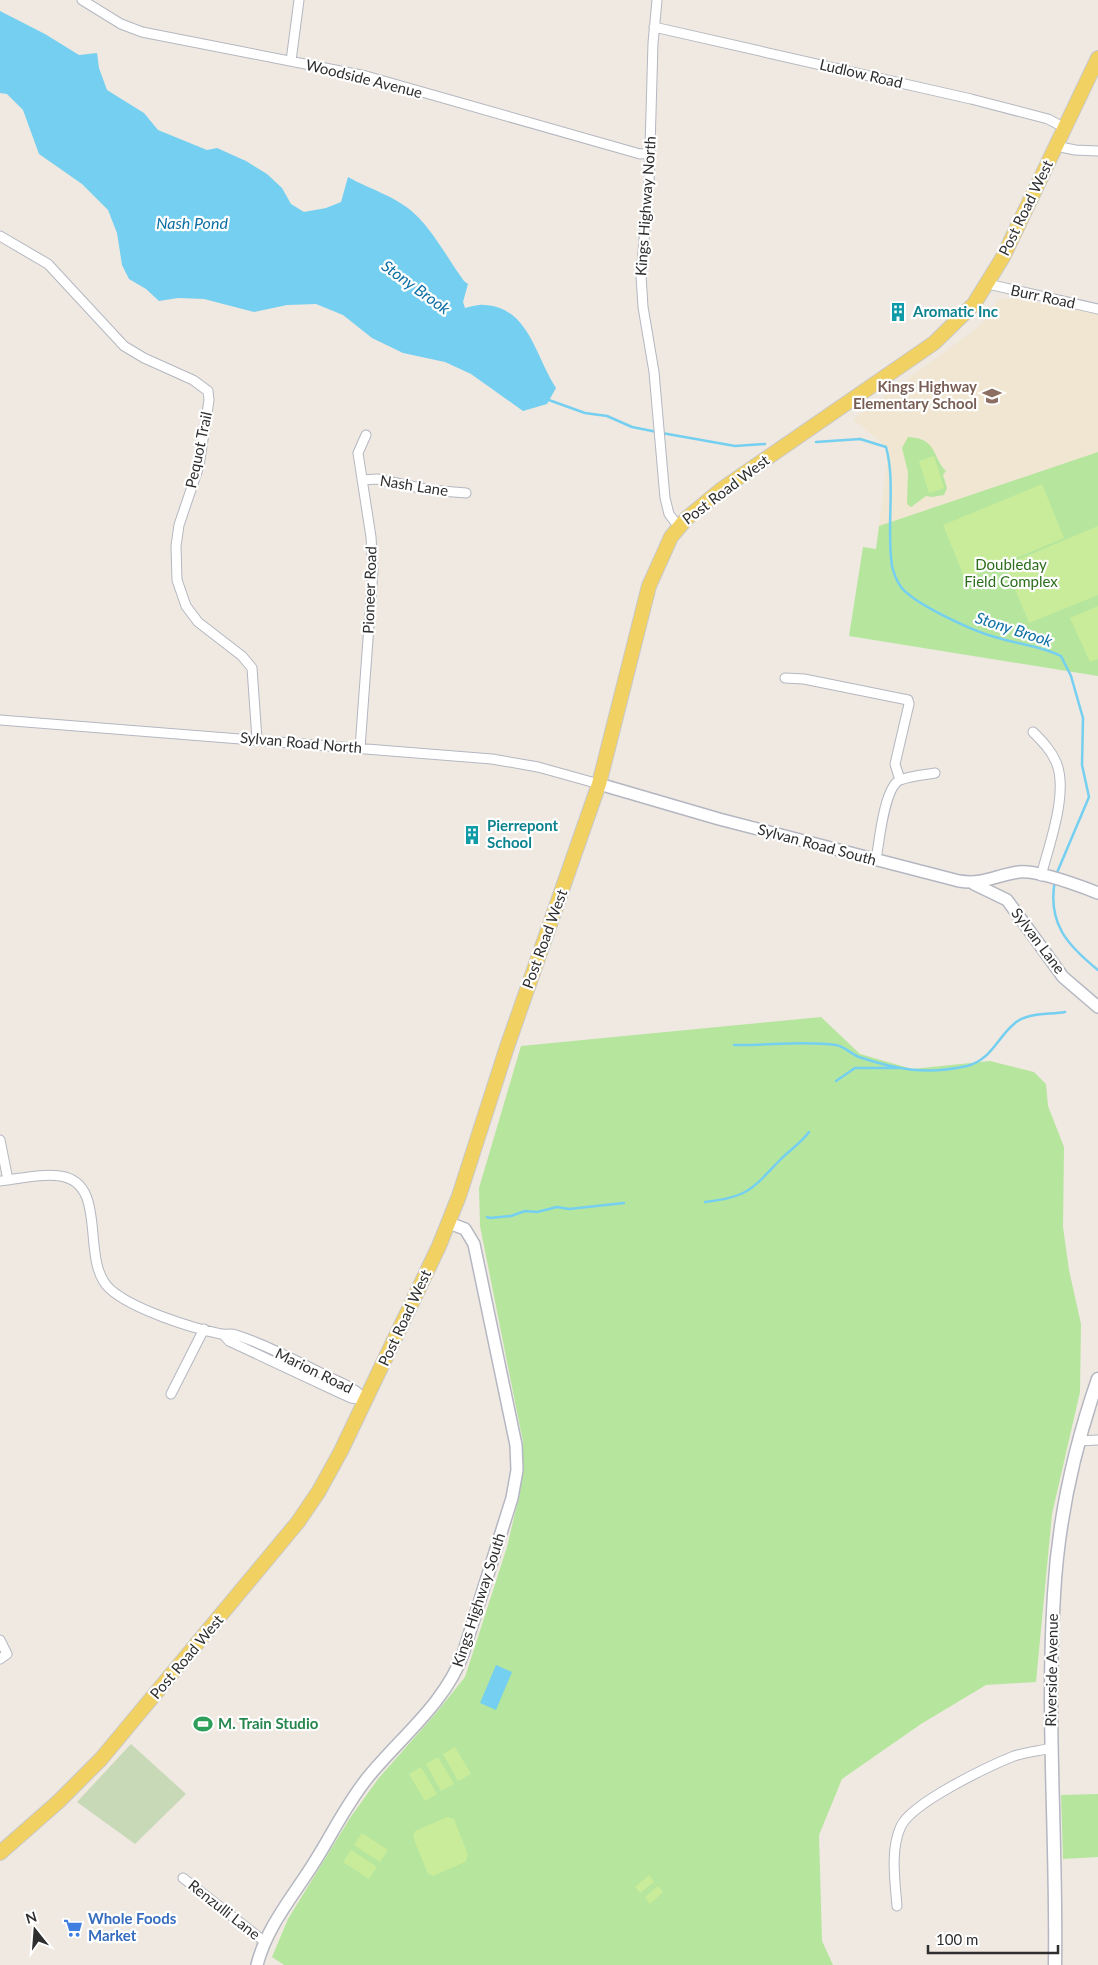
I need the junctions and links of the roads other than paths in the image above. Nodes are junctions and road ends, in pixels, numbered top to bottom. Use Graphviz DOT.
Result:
graph roads {
  1 [pos="82,0"];
  2 [pos="300,0"];
  3 [pos="657,0"];
  4 [pos="654,27"];
  5 [pos="1098,58"];
  6 [pos="291,61"];
  7 [pos="1065,128"];
  8 [pos="1056,146"];
  9 [pos="1098,152"];
  10 [pos="650,153"];
  11 [pos="0,236"];
  12 [pos="988,284"];
  13 [pos="1098,309"];
  14 [pos="366,435"];
  15 [pos="362,480"];
  16 [pos="466,493"];
  17 [pos="679,527"];
  18 [pos="785,678"];
  19 [pos="0,720"];
  20 [pos="1033,732"];
  21 [pos="257,739"];
  22 [pos="360,748"];
  23 [pos="935,772"];
  24 [pos="900,780"];
  25 [pos="599,784"];
  26 [pos="876,860"];
  27 [pos="1046,877"];
  28 [pos="973,883"];
  29 [pos="1098,892"];
  30 [pos="1007,900"];
  31 [pos="1098,1007"];
  32 [pos="0,1140"];
  33 [pos="4,1180"];
  34 [pos="449,1223"];
  35 [pos="204,1329"];
  36 [pos="1098,1380"];
  37 [pos="171,1394"];
  38 [pos="366,1400"];
  39 [pos="1098,1440"];
  40 [pos="1079,1441"];
  41 [pos="0,1640"];
  42 [pos="0,1659"];
  43 [pos="1052,1748"];
  44 [pos="0,1853"];
  45 [pos="184,1878"];
  46 [pos="897,1906"];
  47 [pos="265,1942"];
  48 [pos="257,1965"];
  49 [pos="1055,1965"];
  1 -- 6 [label="street, Woodside Avenue"];
  2 -- 6 [label="street"];
  3 -- 4 [label="street, Kings Highway North"];
  4 -- 7 [label="street, Ludlow Road"];
  4 -- 10 [label="street, Kings Highway North"];
  5 -- 7 [label="main road, Post Road West"];
  6 -- 10 [label="street, Woodside Avenue"];
  7 -- 8 [label="main road, Post Road West"];
  8 -- 9 [label="street"];
  8 -- 12 [label="main road, Post Road West"];
  10 -- 17 [label="street, Kings Highway North"];
  11 -- 21 [label="street, Pequot Trail"];
  12 -- 13 [label="street, Burr Road"];
  12 -- 17 [label="main road, Post Road West"];
  14 -- 15 [label="street, Pioneer Road"];
  15 -- 16 [label="street, Nash Lane"];
  15 -- 22 [label="street, Pioneer Road"];
  17 -- 25 [label="main road, Post Road West"];
  18 -- 24 [label="street"];
  19 -- 21 [label="street, Sylvan Road North"];
  20 -- 27 [label="street"];
  21 -- 22 [label="street, Sylvan Road North"];
  22 -- 25 [label="street, Sylvan Road North"];
  23 -- 24 [label="street"];
  24 -- 26 [label="street"];
  25 -- 26 [label="street, Sylvan Road South"];
  25 -- 34 [label="main road, Post Road West"];
  26 -- 28 [label="street, Sylvan Road South"];
  27 -- 28 [label="street, Sylvan Road South"];
  27 -- 29 [label="street, Sylvan Road South"];
  27 -- 30 [label="street, Sylvan Road South"];
  28 -- 30 [label="street, Sylvan Lane"];
  30 -- 31 [label="street, Sylvan Lane"];
  32 -- 33 [label="street"];
  33 -- 35 [label="street, Marion Road"];
  34 -- 38 [label="main road, Post Road West"];
  34 -- 47 [label="street, Kings Highway South"];
  35 -- 37 [label="street"];
  35 -- 38 [label="street, Marion Road"];
  36 -- 40 [label="main road, Riverside Avenue"];
  38 -- 44 [label="main road, Post Road West"];
  39 -- 40 [label="street"];
  40 -- 43 [label="main road, Riverside Avenue"];
  41 -- 42 [label="street"];
  43 -- 46 [label="street"];
  43 -- 49 [label="main road, Riverside Avenue"];
  45 -- 47 [label="street, Renzulli Lane"];
  47 -- 48 [label="street, Kings Highway South"];
}
